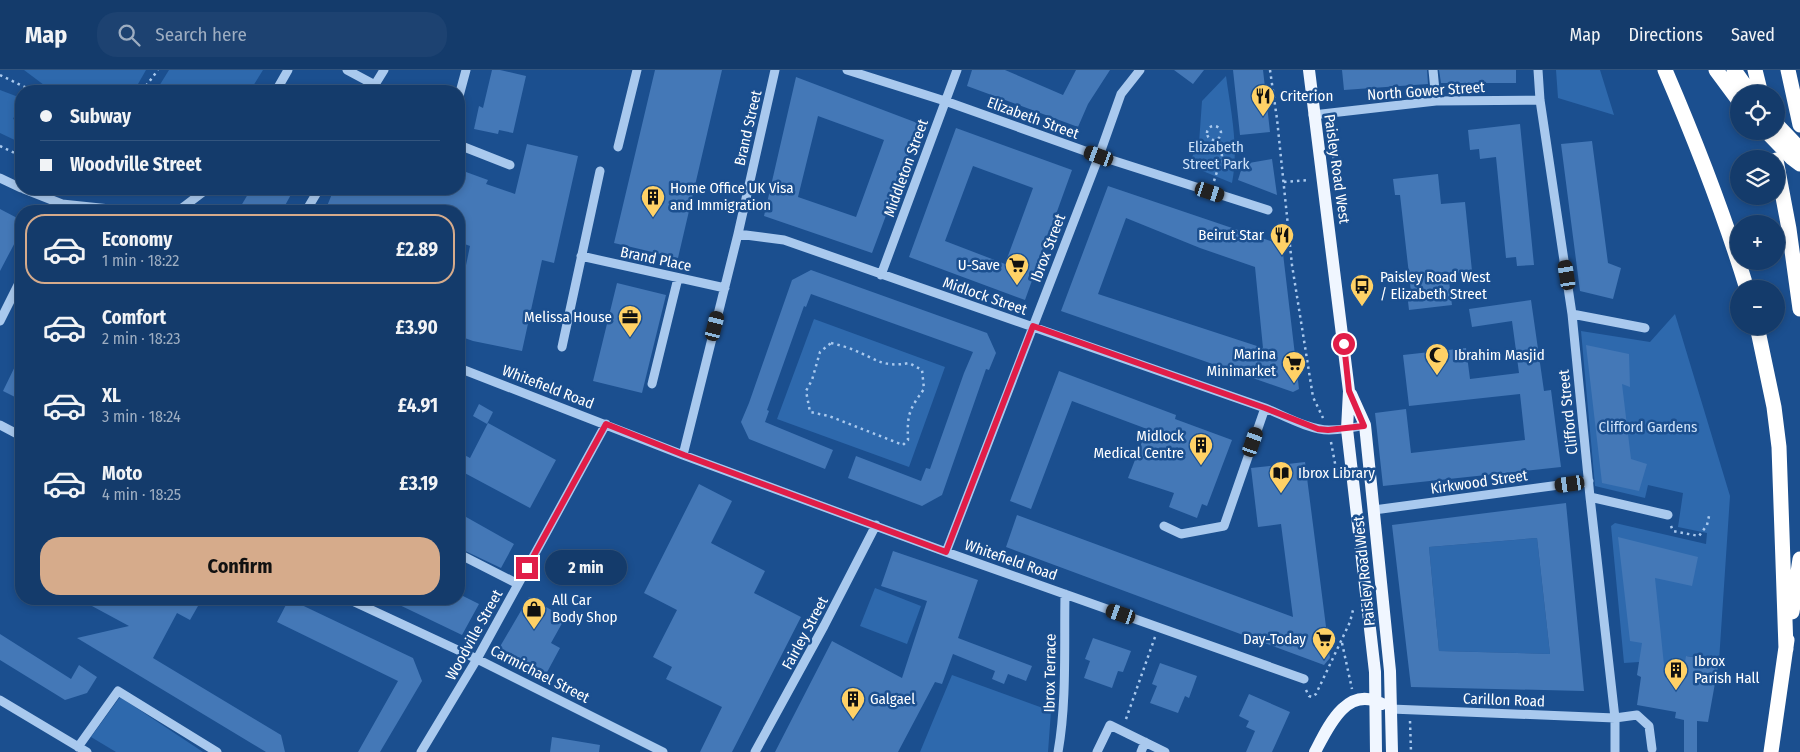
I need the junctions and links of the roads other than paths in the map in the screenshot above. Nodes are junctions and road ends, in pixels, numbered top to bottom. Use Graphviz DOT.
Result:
graph roads {
  1 [pos="288,70"];
  2 [pos="347,70"];
  3 [pos="384,70"];
  4 [pos="466,70"];
  5 [pos="637,70"];
  6 [pos="775,70"];
  7 [pos="847,70"];
  8 [pos="957,70"];
  9 [pos="1140,70"];
  10 [pos="1309,70"];
  11 [pos="1433,70"];
  12 [pos="1538,70"];
  13 [pos="1665,70"];
  14 [pos="1716,70"];
  15 [pos="1734,70"];
  16 [pos="1755,70"];
  17 [pos="1788,70"];
  18 [pos="279,85"];
  19 [pos="369,85"];
  20 [pos="375,85"];
  21 [pos="462,85"];
  22 [pos="1745,85"];
  23 [pos="1758,85"];
  24 [pos="1730,89"];
  25 [pos="1540,100"];
  26 [pos="945,101"];
  27 [pos="1436,101"];
  28 [pos="1313,115"];
  29 [pos="1800,125"];
  30 [pos="1785,133"];
  31 [pos="1775,140"];
  32 [pos="465,147"];
  33 [pos="618,147"];
  34 [pos="1800,149"];
  35 [pos="1099,156"];
  36 [pos="510,164"];
  37 [pos="1800,164"];
  38 [pos="600,170"];
  39 [pos="0,178"];
  40 [pos="15,185"];
  41 [pos="36,195"];
  42 [pos="199,195"];
  43 [pos="54,205"];
  44 [pos="186,205"];
  45 [pos="1785,205"];
  46 [pos="1268,210"];
  47 [pos="738,234"];
  48 [pos="581,256"];
  49 [pos="881,275"];
  50 [pos="678,278"];
  51 [pos="1744,280"];
  52 [pos="725,288"];
  53 [pos="15,294"];
  54 [pos="1800,309"];
  55 [pos="1572,314"];
  56 [pos="0,320"];
  57 [pos="1033,326"];
  58 [pos="1645,328"];
  59 [pos="1759,335"];
  60 [pos="562,347"];
  61 [pos="465,370"];
  62 [pos="652,384"];
  63 [pos="1349,391"];
  64 [pos="1265,408"];
  65 [pos="606,424"];
  66 [pos="0,425"];
  67 [pos="1364,426"];
  68 [pos="1347,429"];
  69 [pos="15,433"];
  70 [pos="684,455"];
  71 [pos="1589,481"];
  72 [pos="1590,497"];
  73 [pos="1374,510"];
  74 [pos="1668,515"];
  75 [pos="876,526"];
  76 [pos="1164,526"];
  77 [pos="946,552"];
  78 [pos="465,557"];
  79 [pos="1800,559"];
  80 [pos="518,584"];
  81 [pos="1065,594"];
  82 [pos="361,605"];
  83 [pos="1786,648"];
  84 [pos="477,659"];
  85 [pos="1304,679"];
  86 [pos="0,700"];
  87 [pos="1375,700"];
  88 [pos="1391,709"];
  89 [pos="1615,718"];
  90 [pos="1145,742"];
  91 [pos="78,747"];
  92 [pos="1652,749"];
  93 [pos="87,752"];
  94 [pos="217,752"];
  95 [pos="421,752"];
  96 [pos="663,752"];
  97 [pos="755,752"];
  98 [pos="1058,752"];
  99 [pos="1097,752"];
  100 [pos="1141,752"];
  101 [pos="1165,752"];
  102 [pos="1315,752"];
  103 [pos="1376,752"];
  104 [pos="1392,752"];
  105 [pos="1615,752"];
  106 [pos="1771,752"];
  1 -- 18 [label="street"];
  2 -- 19 [label="street"];
  3 -- 20 [label="street"];
  4 -- 21 [label="street"];
  5 -- 33 [label="street"];
  6 -- 47 [label="street, Brand Street"];
  7 -- 26 [label="street, Elizabeth Street"];
  8 -- 26 [label="street, Middleton Street"];
  9 -- 35 [label="street, Ibrox Street"];
  10 -- 28 [label="main road, Paisley Road West"];
  11 -- 27 [label="street"];
  12 -- 25 [label="street, Clifford Street"];
  13 -- 51 [label="highway"];
  14 -- 24 [label="highway"];
  15 -- 22 [label="highway"];
  16 -- 23 [label="highway"];
  17 -- 29 [label="highway"];
  25 -- 27 [label="street, North Gower Street"];
  25 -- 55 [label="street, Clifford Street"];
  26 -- 35 [label="street, Elizabeth Street"];
  26 -- 49 [label="street, Middleton Street"];
  27 -- 28 [label="street, North Gower Street"];
  28 -- 63 [label="main road, Paisley Road West"];
  30 -- 34 [label="highway"];
  31 -- 37 [label="highway, bridge"];
  32 -- 36 [label="street"];
  35 -- 46 [label="street, Elizabeth Street"];
  35 -- 57 [label="street, Ibrox Street"];
  38 -- 48 [label="street"];
  39 -- 40 [label="street"];
  41 -- 43 [label="street"];
  42 -- 44 [label="street"];
  45 -- 54 [label="highway"];
  47 -- 49 [label="street, Midlock Street"];
  47 -- 52 [label="street, Brand Street"];
  48 -- 50 [label="street, Brand Place"];
  48 -- 60 [label="street"];
  49 -- 57 [label="street, Midlock Street"];
  50 -- 52 [label="street, Brand Place"];
  50 -- 62 [label="street"];
  52 -- 70 [label="street, Brand Street"];
  53 -- 56 [label="street"];
  55 -- 58 [label="street"];
  55 -- 71 [label="street, Clifford Street"];
  57 -- 64 [label="street, Midlock Street"];
  57 -- 77 [label="street, Ibrox Street"];
  59 -- 83 [label="highway"];
  61 -- 65 [label="street, Whitefield Road"];
  63 -- 67 [label="main road, Paisley Road West"];
  63 -- 68 [label="main road, Paisley Road West"];
  64 -- 68 [label="street, Midlock Street"];
  64 -- 76 [label="street"];
  65 -- 70 [label="street, Whitefield Road"];
  65 -- 80 [label="street, Woodville Street"];
  66 -- 69 [label="street"];
  67 -- 68 [label="street, Midlock Street"];
  67 -- 73 [label="main road, Paisley Road West"];
  68 -- 87 [label="main road, Paisley Road West"];
  70 -- 75 [label="street, Whitefield Road"];
  71 -- 72 [label="street, Clifford Street"];
  71 -- 73 [label="street, Kirkwood Street"];
  72 -- 74 [label="street"];
  72 -- 89 [label="street, Clifford Street"];
  73 -- 88 [label="main road, Paisley Road West"];
  75 -- 77 [label="street, Whitefield Road"];
  75 -- 97 [label="street, Fairley Street"];
  77 -- 81 [label="street, Whitefield Road"];
  78 -- 80 [label="street"];
  79 -- 83 [label="highway"];
  80 -- 84 [label="street, Woodville Street"];
  81 -- 85 [label="street, Whitefield Road"];
  81 -- 98 [label="street, Ibrox Terrace"];
  82 -- 84 [label="street, Carmichael Street"];
  83 -- 106 [label="highway"];
  84 -- 95 [label="street, Woodville Street"];
  84 -- 96 [label="street, Carmichael Street"];
  86 -- 91 [label="street"];
  87 -- 88 [label="main road"];
  87 -- 102 [label="main road"];
  87 -- 103 [label="main road, Paisley Road West"];
  88 -- 89 [label="street, Carillon Road"];
  88 -- 104 [label="main road, Paisley Road West"];
  89 -- 92 [label="street, Carillon Road"];
  89 -- 105 [label="street, Clifford Street"];
  90 -- 99 [label="street"];
  90 -- 100 [label="street"];
  90 -- 101 [label="street"];
  91 -- 93 [label="street"];
  91 -- 94 [label="street"];
}
